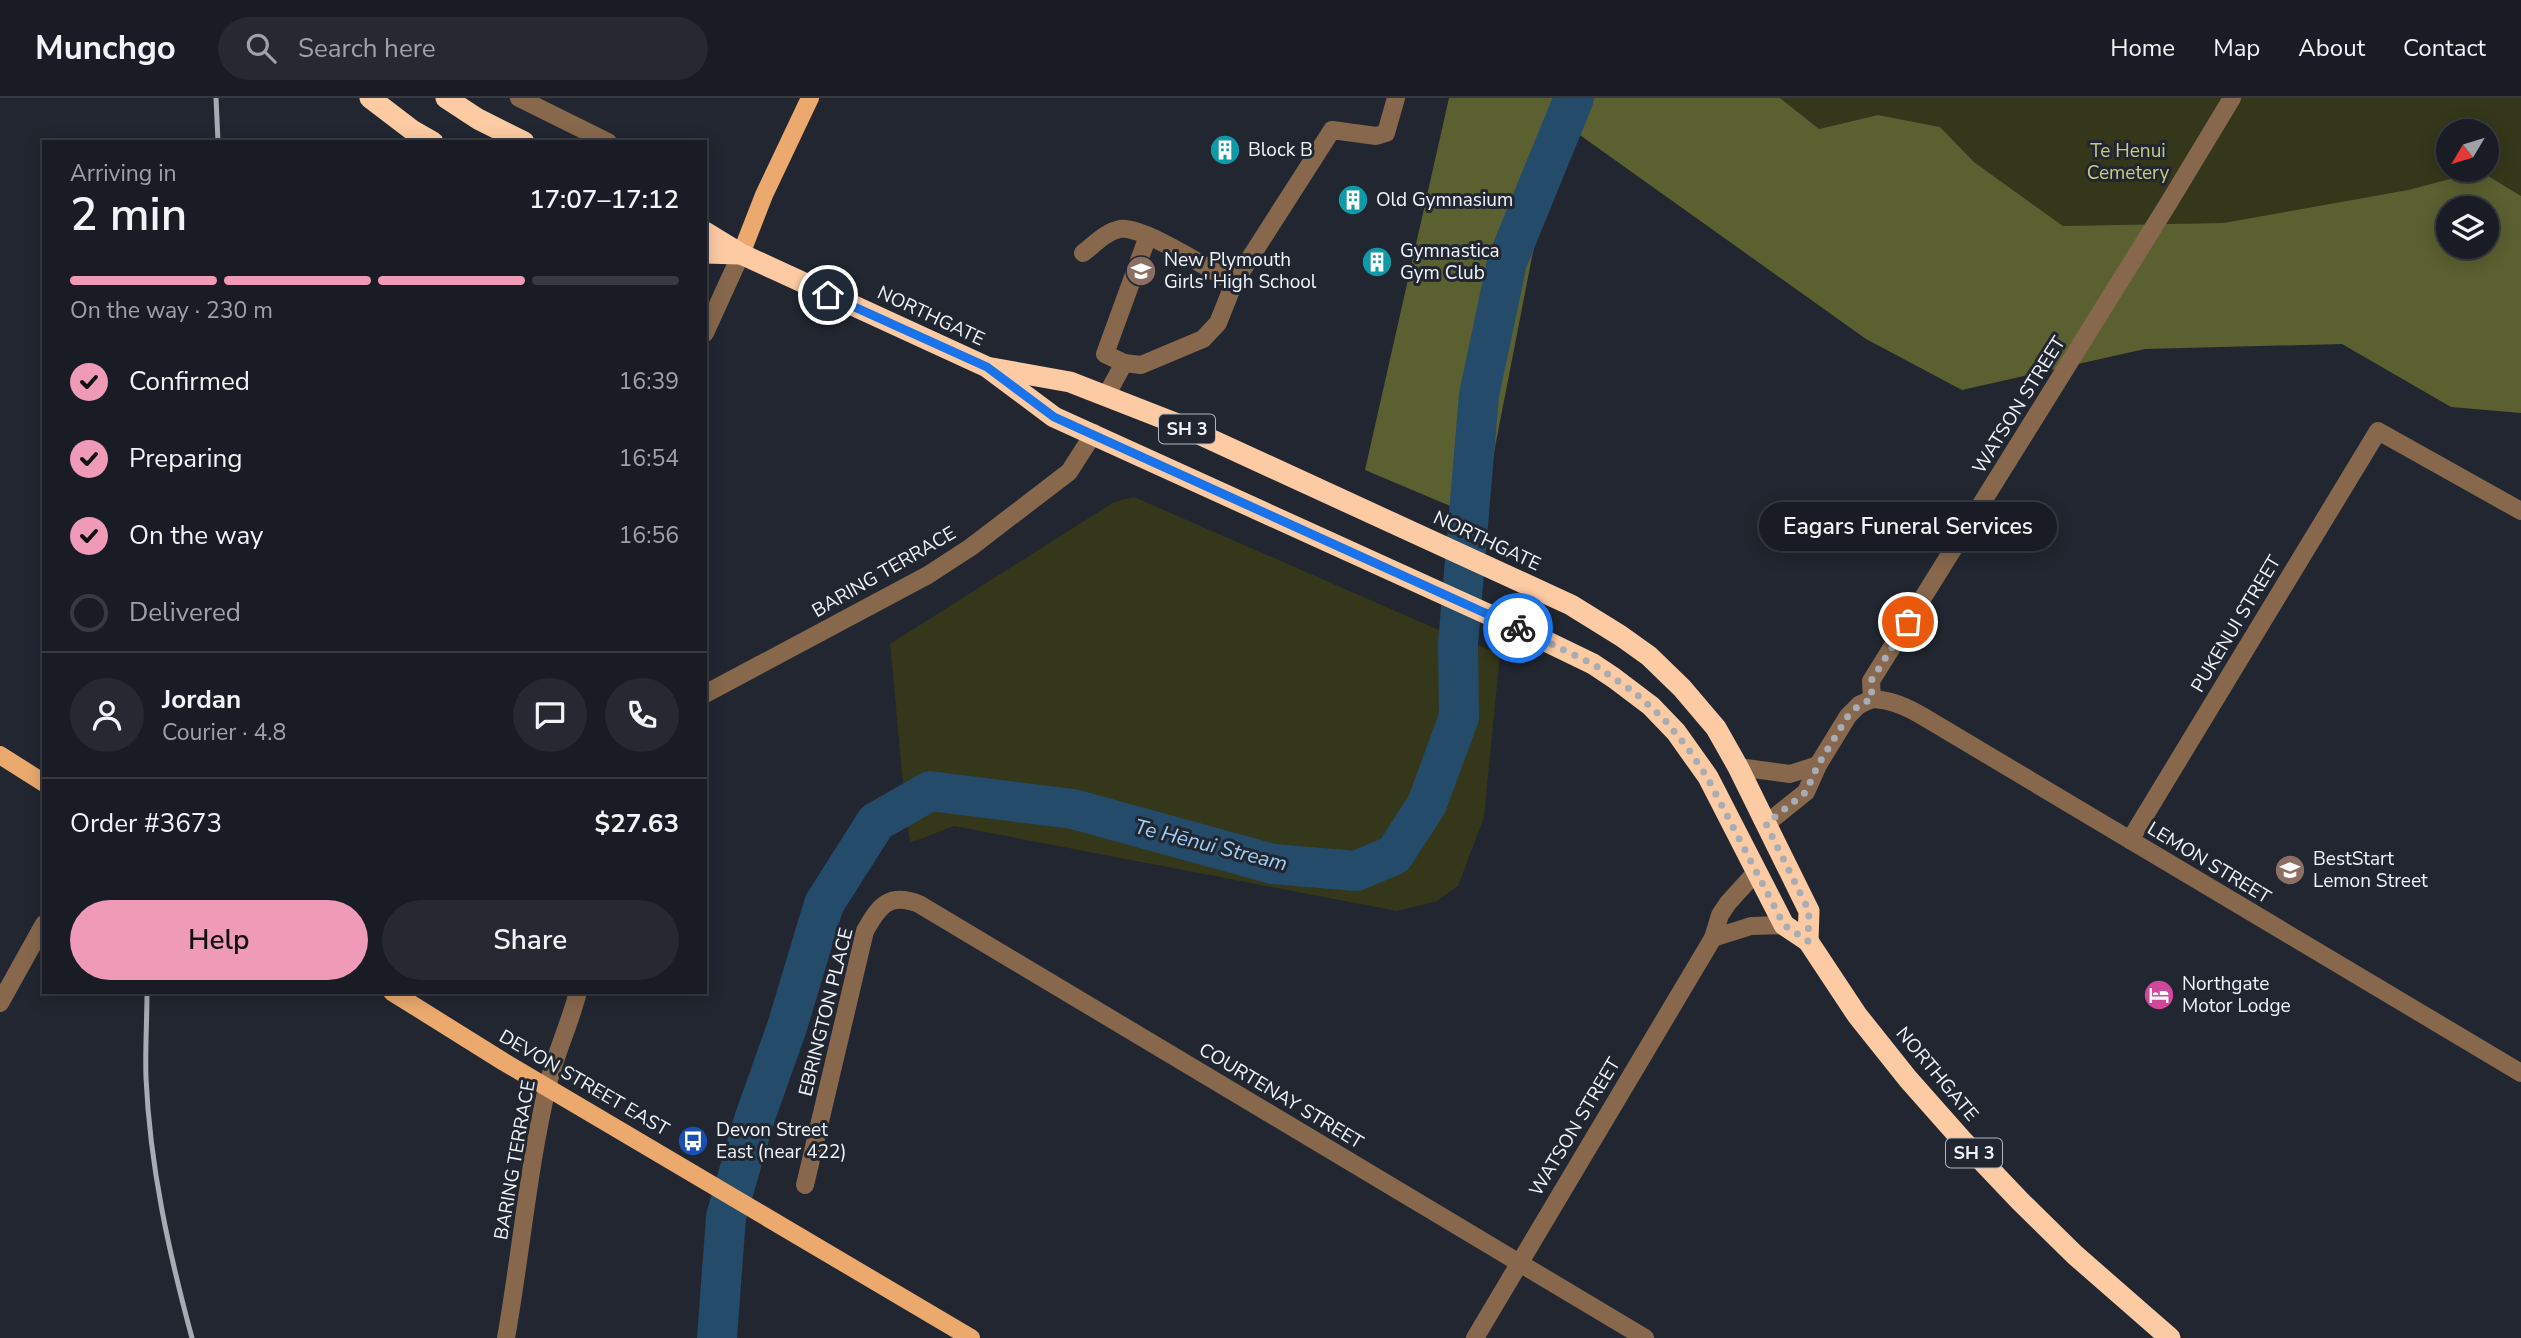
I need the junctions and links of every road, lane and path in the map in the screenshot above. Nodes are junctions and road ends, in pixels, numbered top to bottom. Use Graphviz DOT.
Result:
graph roads {
  1 [pos="370,98"];
  2 [pos="446,98"];
  3 [pos="519,98"];
  4 [pos="810,98"];
  5 [pos="1396,98"];
  6 [pos="2232,98"];
  7 [pos="430,140"];
  8 [pos="520,140"];
  9 [pos="604,140"];
  10 [pos="707,233"];
  11 [pos="1149,236"];
  12 [pos="707,253"];
  13 [pos="741,254"];
  14 [pos="1083,254"];
  15 [pos="1234,284"];
  16 [pos="707,329"];
  17 [pos="1124,363"];
  18 [pos="987,367"];
  19 [pos="1106,396"];
  20 [pos="1094,433"];
  21 [pos="2521,511"];
  22 [pos="707,693"];
  23 [pos="1872,699"];
  24 [pos="0,755"];
  25 [pos="1818,765"];
  26 [pos="1738,766"];
  27 [pos="42,782"];
  28 [pos="1766,824"];
  29 [pos="2130,840"];
  30 [pos="1756,872"];
  31 [pos="893,899"];
  32 [pos="1784,925"];
  33 [pos="42,928"];
  34 [pos="1713,938"];
  35 [pos="1808,941"];
  36 [pos="395,994"];
  37 [pos="577,994"];
  38 [pos="0,1003"];
  39 [pos="2521,1073"];
  40 [pos="548,1086"];
  41 [pos="805,1185"];
  42 [pos="1519,1263"];
  43 [pos="506,1338"];
  44 [pos="971,1338"];
  45 [pos="1475,1338"];
  46 [pos="1645,1338"];
  47 [pos="2170,1338"];
  1 -- 7 [label="highway"];
  2 -- 8 [label="highway"];
  3 -- 9 [label="street"];
  4 -- 13 [label="main road"];
  5 -- 15 [label="street"];
  6 -- 23 [label="street, WATSON STREET"];
  10 -- 13 [label="highway, NORTHGATE / SH 3"];
  11 -- 14 [label="street"];
  11 -- 15 [label="street"];
  11 -- 17 [label="street"];
  12 -- 13 [label="highway, NORTHGATE / SH 3"];
  13 -- 16 [label="street"];
  13 -- 18 [label="highway, NORTHGATE / SH 3"];
  15 -- 17 [label="street"];
  17 -- 19 [label="street"];
  18 -- 19 [label="highway, NORTHGATE / SH 3"];
  18 -- 20 [label="highway, NORTHGATE / SH 3"];
  19 -- 26 [label="highway, NORTHGATE / SH 3"];
  20 -- 22 [label="street, BARING TERRACE"];
  20 -- 30 [label="highway, NORTHGATE / SH 3"];
  21 -- 29 [label="street, PUKENUI STREET"];
  23 -- 25 [label="street"];
  23 -- 29 [label="street, LEMON STREET"];
  24 -- 27 [label="main road"];
  25 -- 26 [label="street"];
  25 -- 28 [label="street"];
  26 -- 28 [label="highway, NORTHGATE / SH 3"];
  28 -- 35 [label="highway, NORTHGATE / SH 3"];
  29 -- 39 [label="street, LEMON STREET"];
  30 -- 32 [label="highway, NORTHGATE / SH 3"];
  30 -- 34 [label="street, WATSON STREET"];
  31 -- 41 [label="street, EBRINGTON PLACE"];
  31 -- 42 [label="street, COURTENAY STREET"];
  32 -- 34 [label="street"];
  32 -- 35 [label="highway, NORTHGATE / SH 3"];
  33 -- 38 [label="street"];
  34 -- 42 [label="street, WATSON STREET"];
  35 -- 47 [label="highway, NORTHGATE / SH 3"];
  36 -- 40 [label="main road, DEVON STREET EAST"];
  37 -- 40 [label="street, BARING TERRACE"];
  40 -- 43 [label="street, BARING TERRACE"];
  40 -- 44 [label="main road, DEVON STREET EAST"];
  42 -- 45 [label="street, WATSON STREET"];
  42 -- 46 [label="street, COURTENAY STREET"];
}
